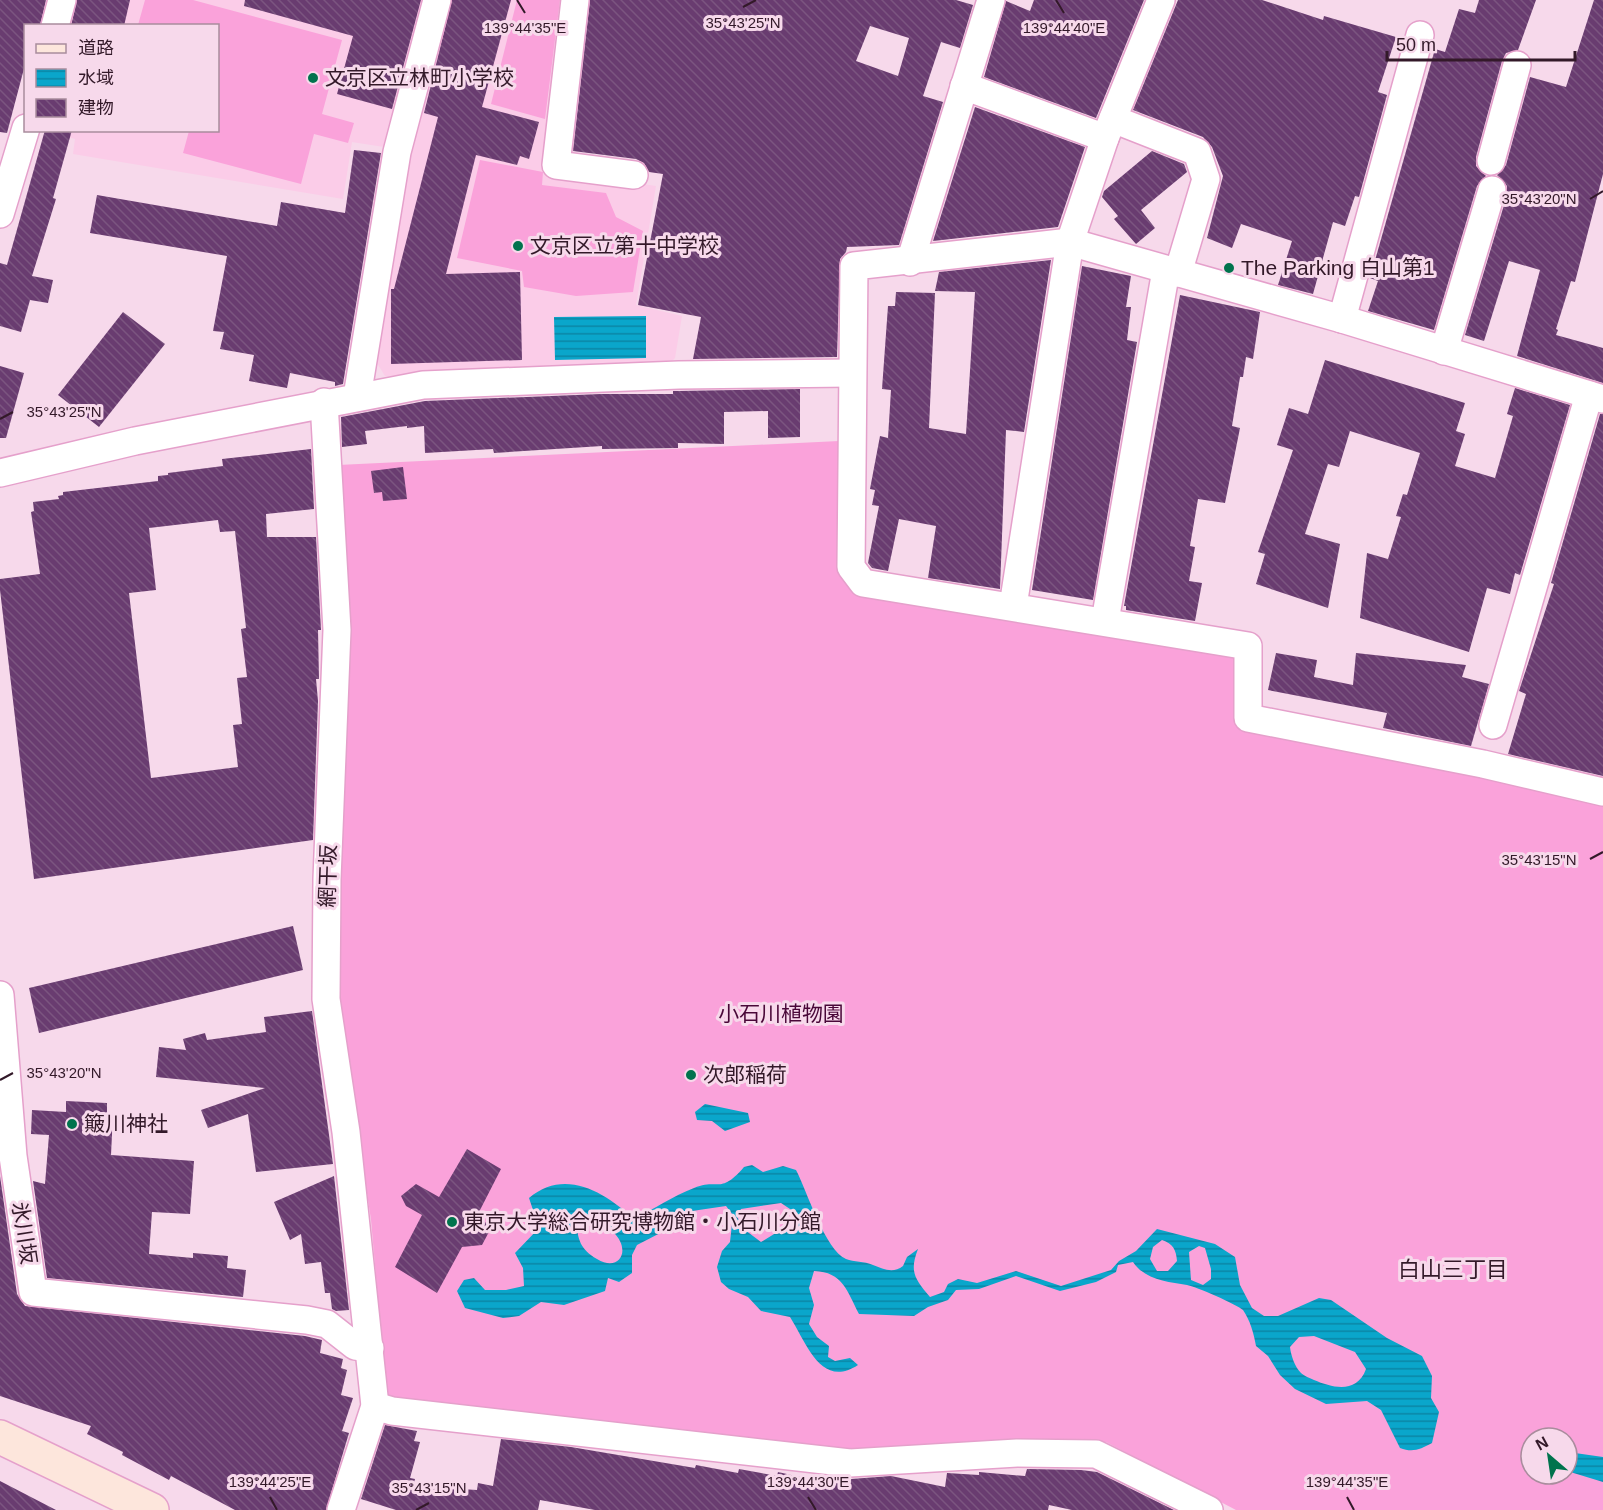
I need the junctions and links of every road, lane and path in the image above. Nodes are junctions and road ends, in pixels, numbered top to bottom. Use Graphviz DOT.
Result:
graph roads {
  1 [pos="63,0"];
  2 [pos="437,0"];
  3 [pos="575,0"];
  4 [pos="992,0"];
  5 [pos="1161,0"];
  6 [pos="56,24"];
  7 [pos="1420,35"];
  8 [pos="1518,65"];
  9 [pos="964,86"];
  10 [pos="1109,128"];
  11 [pos="25,132"];
  12 [pos="1491,161"];
  13 [pos="634,175"];
  14 [pos="1492,190"];
  15 [pos="0,214"];
  16 [pos="1070,242"];
  17 [pos="910,262"];
  18 [pos="1172,272"];
  19 [pos="1342,319"];
  20 [pos="1444,351"];
  21 [pos="852,373"];
  22 [pos="357,397"];
  23 [pos="1596,397"];
  24 [pos="324,402"];
  25 [pos="0,473"];
  26 [pos="1013,606"];
  27 [pos="1105,621"];
  28 [pos="1493,725"];
  29 [pos="1603,792"];
  30 [pos="0,995"];
  31 [pos="370,1348"];
  32 [pos="375,1406"];
  33 [pos="0,1437"];
  34 [pos="146,1509"];
  35 [pos="341,1510"];
  36 [pos="1209,1510"];
  1 -- 6 [label="street"];
  2 -- 22 [label="street"];
  3 -- 13 [label="street"];
  4 -- 9 [label="street"];
  5 -- 10 [label="street"];
  7 -- 19 [label="street"];
  8 -- 12 [label="street"];
  9 -- 10 [label="street"];
  9 -- 17 [label="street"];
  10 -- 16 [label="street"];
  10 -- 18 [label="street"];
  11 -- 15 [label="street"];
  14 -- 20 [label="street"];
  16 -- 17 [label="street"];
  16 -- 18 [label="street"];
  16 -- 26 [label="street"];
  17 -- 21 [label="street"];
  18 -- 19 [label="street"];
  18 -- 27 [label="street"];
  19 -- 20 [label="street"];
  20 -- 23 [label="street"];
  21 -- 22 [label="street"];
  21 -- 26 [label="street"];
  22 -- 24 [label="street"];
  23 -- 28 [label="street"];
  24 -- 25 [label="street"];
  24 -- 31 [label="street, 網干坂"];
  26 -- 27 [label="street"];
  27 -- 29 [label="street"];
  30 -- 31 [label="street, 氷川坂"];
  31 -- 32 [label="street, 網干坂"];
  32 -- 35 [label="street"];
  32 -- 36 [label="street"];
  33 -- 34 [label="main road"];
}
